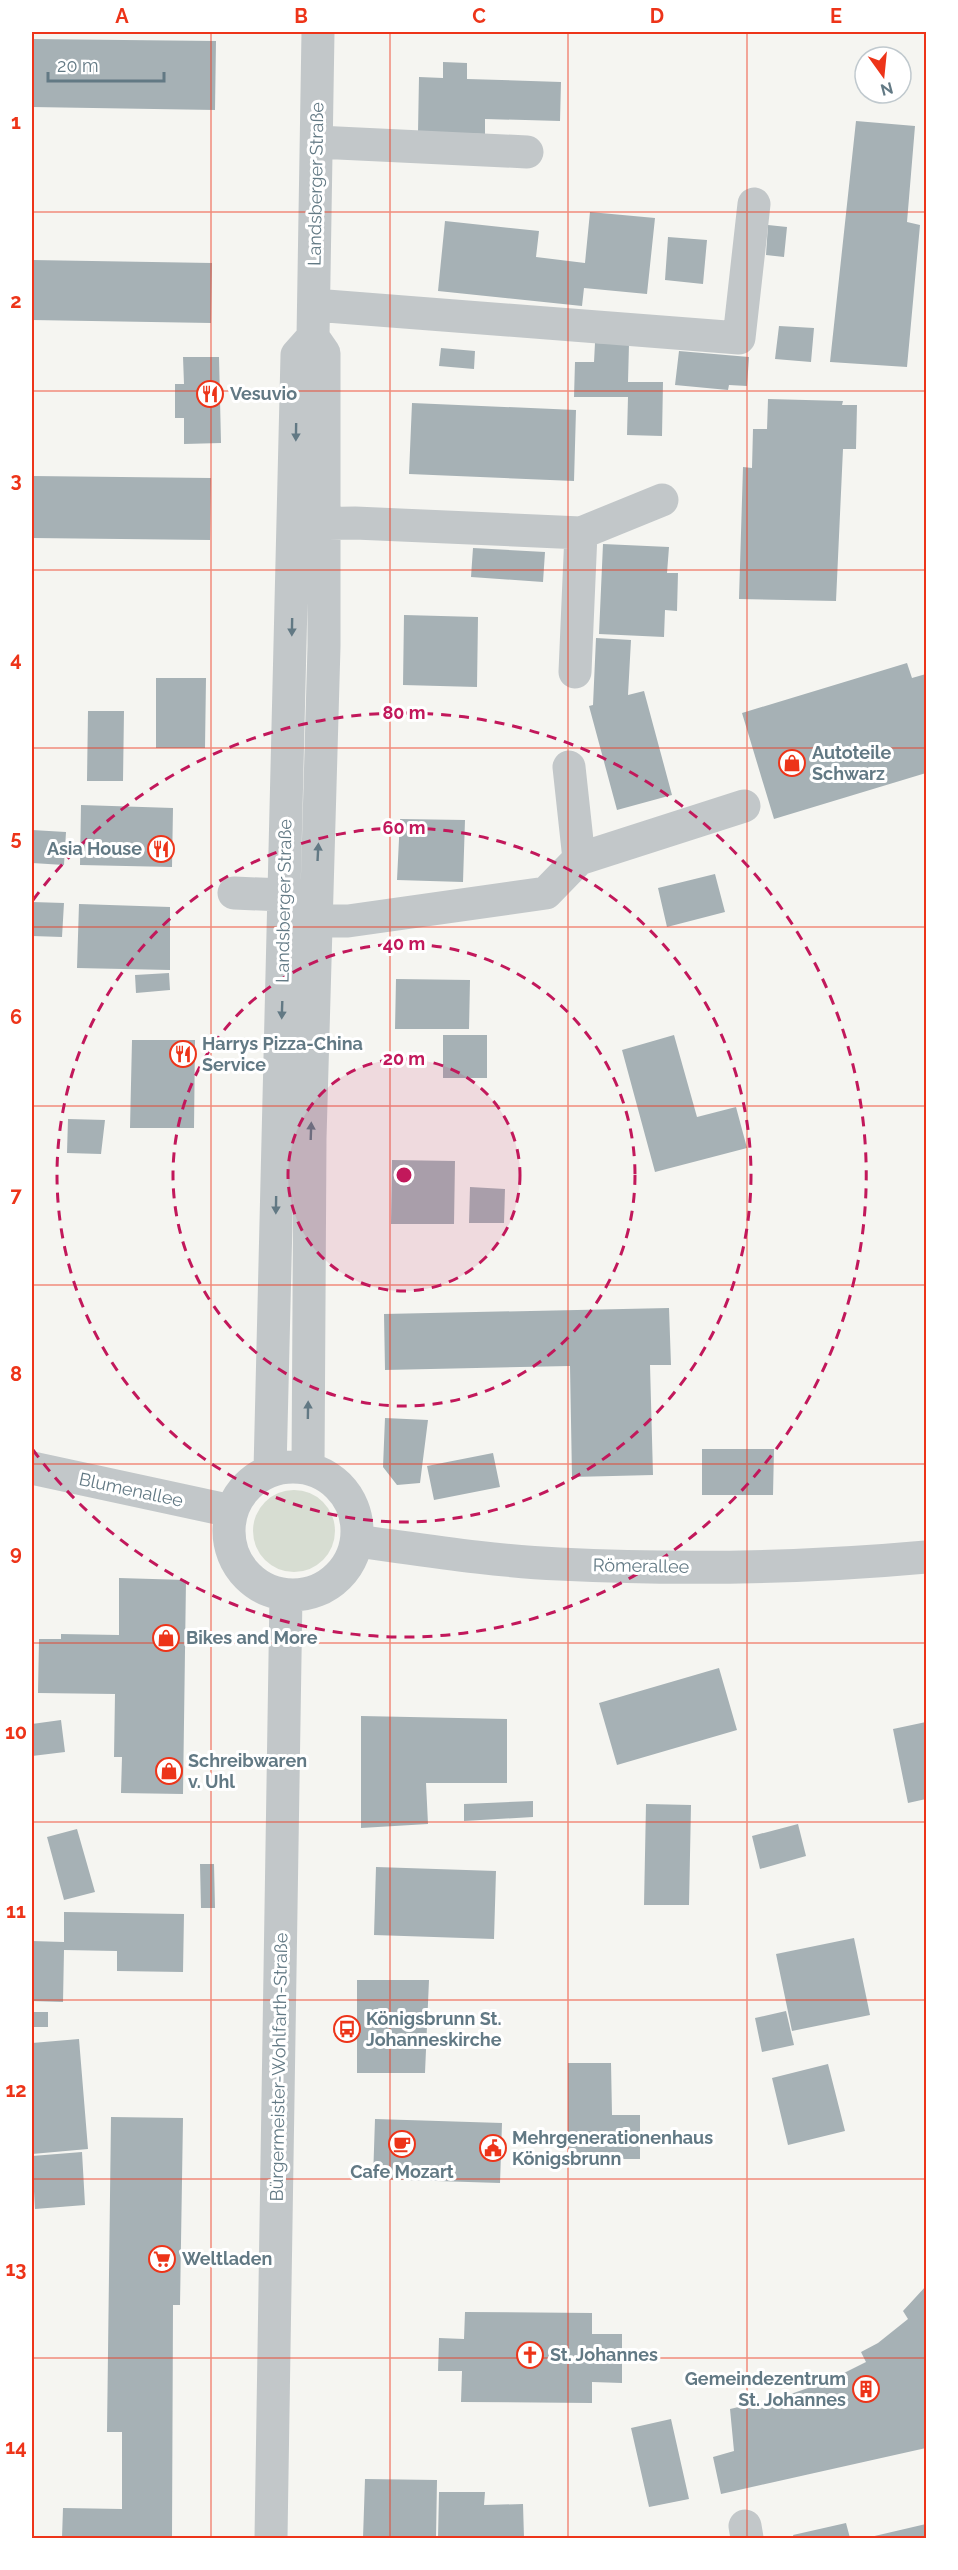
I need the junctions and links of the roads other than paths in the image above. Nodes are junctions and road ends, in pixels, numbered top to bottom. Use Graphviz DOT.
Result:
graph roads {
  1 [pos="318,32"];
  2 [pos="317,142"];
  3 [pos="527,152"];
  4 [pos="754,204"];
  5 [pos="313,321"];
  6 [pos="662,500"];
  7 [pos="309,523"];
  8 [pos="581,533"];
  9 [pos="576,672"];
  10 [pos="569,767"];
  11 [pos="744,806"];
  12 [pos="579,859"];
  13 [pos="234,893"];
  14 [pos="300,908"];
  15 [pos="32,1468"];
  16 [pos="308,1468"];
  17 [pos="270,1470"];
  18 [pos="231,1511"];
  19 [pos="357,1541"];
  20 [pos="927,1557"];
  21 [pos="286,1595"];
  22 [pos="271,2538"];
  1 -- 2 [label="street, Landsberger Straße"];
  2 -- 3 [label="street"];
  2 -- 5 [label="street, Landsberger Straße"];
  4 -- 5 [label="street"];
  5 -- 7 [label="street, Landsberger Straße"];
  6 -- 8 [label="street"];
  7 -- 8 [label="street"];
  7 -- 14 [label="street, Landsberger Straße"];
  8 -- 9 [label="street"];
  10 -- 12 [label="street"];
  11 -- 12 [label="street"];
  12 -- 14 [label="street"];
  13 -- 14 [label="street"];
  16 -- 14 [label="street, Landsberger Straße, one-way"];
  14 -- 17 [label="street, Landsberger Straße, one-way"];
  15 -- 18 [label="street, Blumenallee"];
  16 -- 17 [label="street"];
  16 -- 19 [label="street"];
  17 -- 18 [label="street"];
  18 -- 21 [label="street"];
  19 -- 20 [label="street, Römerallee"];
  19 -- 21 [label="street"];
  21 -- 22 [label="street, Bürgermeister-Wohlfarth-Straße"];
}
